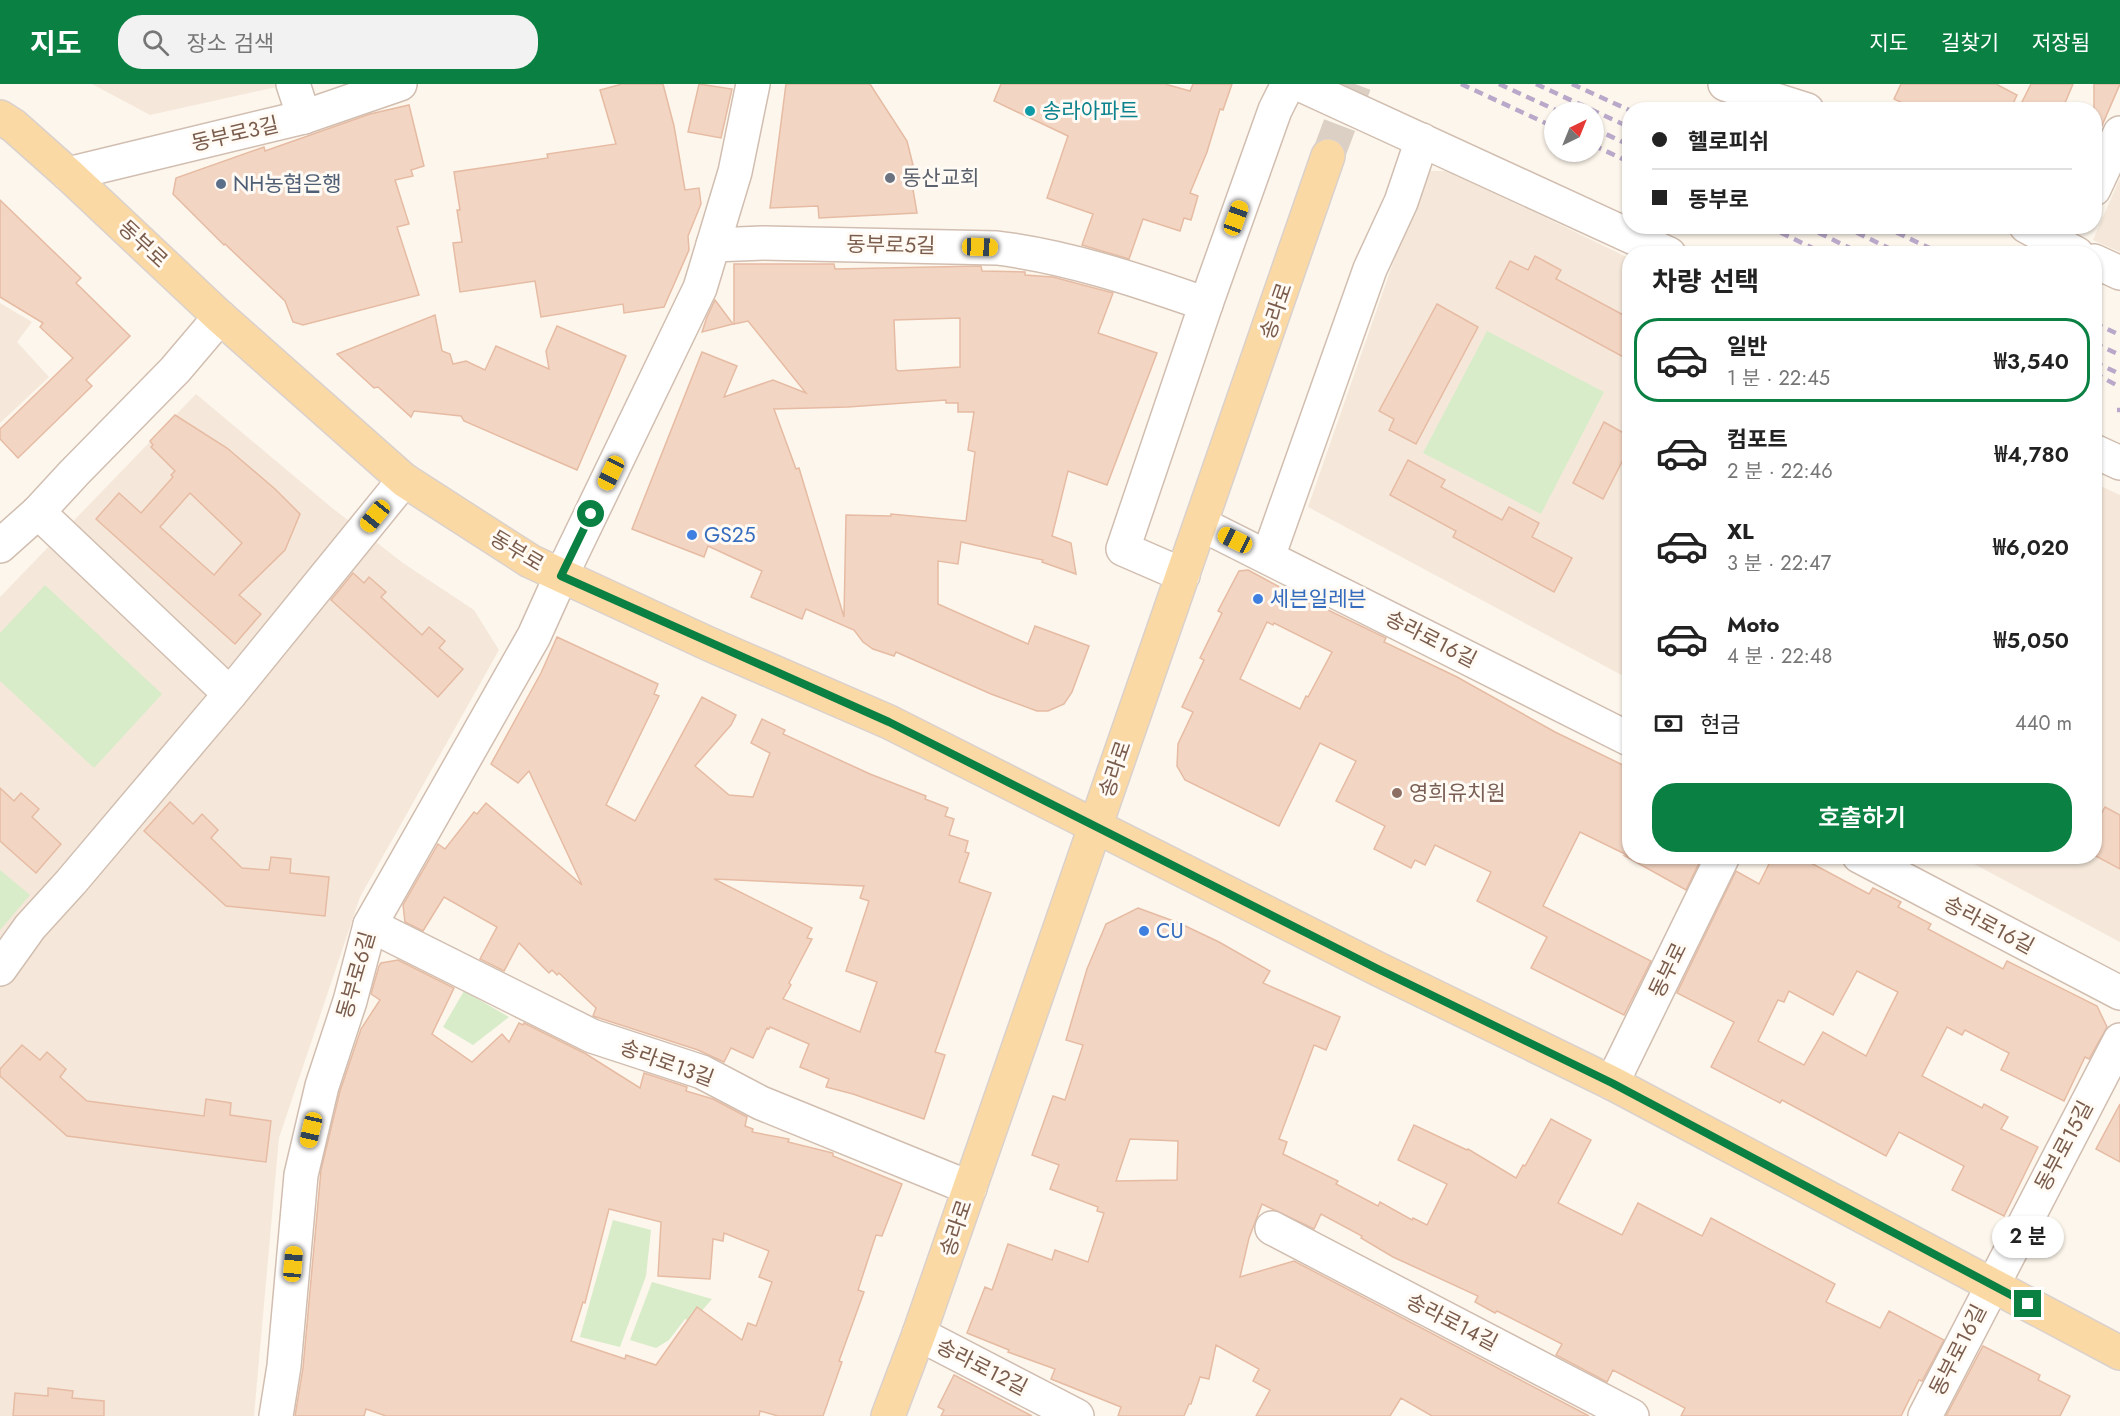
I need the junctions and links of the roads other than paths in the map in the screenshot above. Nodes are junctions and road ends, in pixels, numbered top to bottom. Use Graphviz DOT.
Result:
graph roads {
  1 [pos="292,84"];
  2 [pos="400,84"];
  3 [pos="753,84"];
  4 [pos="1288,84"];
  5 [pos="1299,84"];
  6 [pos="1725,84"];
  7 [pos="1782,102"];
  8 [pos="0,117"];
  9 [pos="304,117"];
  10 [pos="2120,133"];
  11 [pos="1422,140"];
  12 [pos="1328,156"];
  13 [pos="2102,172"];
  14 [pos="68,174"];
  15 [pos="1622,232"];
  16 [pos="1626,234"];
  17 [pos="2045,234"];
  18 [pos="713,245"];
  19 [pos="1652,246"];
  20 [pos="2074,246"];
  21 [pos="2102,262"];
  22 [pos="2120,273"];
  23 [pos="1206,304"];
  24 [pos="220,318"];
  25 [pos="2102,455"];
  26 [pos="2120,464"];
  27 [pos="404,480"];
  28 [pos="38,512"];
  29 [pos="1201,524"];
  30 [pos="0,546"];
  31 [pos="1268,557"];
  32 [pos="1183,575"];
  33 [pos="561,576"];
  34 [pos="230,693"];
  35 [pos="1622,735"];
  36 [pos="1095,825"];
  37 [pos="1719,864"];
  38 [pos="1873,864"];
  39 [pos="370,925"];
  40 [pos="0,969"];
  41 [pos="2120,993"];
  42 [pos="2120,1040"];
  43 [pos="1612,1083"];
  44 [pos="970,1188"];
  45 [pos="1272,1228"];
  46 [pos="1992,1285"];
  47 [pos="919,1334"];
  48 [pos="2120,1353"];
  49 [pos="276,1416"];
  50 [pos="888,1416"];
  51 [pos="1077,1416"];
  52 [pos="1632,1416"];
  53 [pos="1925,1416"];
  1 -- 9 [label="street"];
  2 -- 9 [label="street, 동부로3길"];
  3 -- 18 [label="street, 동부로6길"];
  4 -- 23 [label="street"];
  5 -- 11 [label="street"];
  6 -- 7 [label="street"];
  8 -- 14 [label="main road, 동부로"];
  9 -- 14 [label="street, 동부로3길"];
  10 -- 13 [label="street"];
  11 -- 15 [label="street"];
  11 -- 31 [label="street"];
  12 -- 29 [label="main road, 송라로"];
  14 -- 24 [label="main road, 동부로"];
  16 -- 19 [label="street"];
  17 -- 20 [label="street"];
  18 -- 23 [label="street, 동부로5길"];
  18 -- 33 [label="street, 동부로6길"];
  21 -- 22 [label="street"];
  23 -- 32 [label="street"];
  24 -- 27 [label="main road, 동부로"];
  24 -- 28 [label="street"];
  25 -- 26 [label="street"];
  27 -- 33 [label="main road, 동부로"];
  27 -- 34 [label="street"];
  28 -- 30 [label="street"];
  28 -- 34 [label="street"];
  29 -- 31 [label="street, 송라로16길"];
  29 -- 32 [label="main road, 송라로"];
  31 -- 35 [label="street, 송라로16길"];
  32 -- 36 [label="main road, 송라로"];
  33 -- 36 [label="main road, 동부로"];
  33 -- 39 [label="street, 동부로6길"];
  34 -- 40 [label="street"];
  36 -- 43 [label="main road, 동부로"];
  36 -- 44 [label="main road, 송라로"];
  37 -- 43 [label="street, 동부로"];
  38 -- 41 [label="street, 송라로16길"];
  39 -- 44 [label="street, 송라로13길"];
  39 -- 49 [label="street, 동부로6길"];
  42 -- 46 [label="street, 동부로15길"];
  43 -- 46 [label="main road, 동부로"];
  44 -- 47 [label="main road, 송라로"];
  45 -- 52 [label="street, 송라로14길"];
  46 -- 48 [label="main road, 동부로"];
  46 -- 53 [label="street, 동부로16길"];
  47 -- 50 [label="main road, 송라로"];
  47 -- 51 [label="street, 송라로12길"];
}
